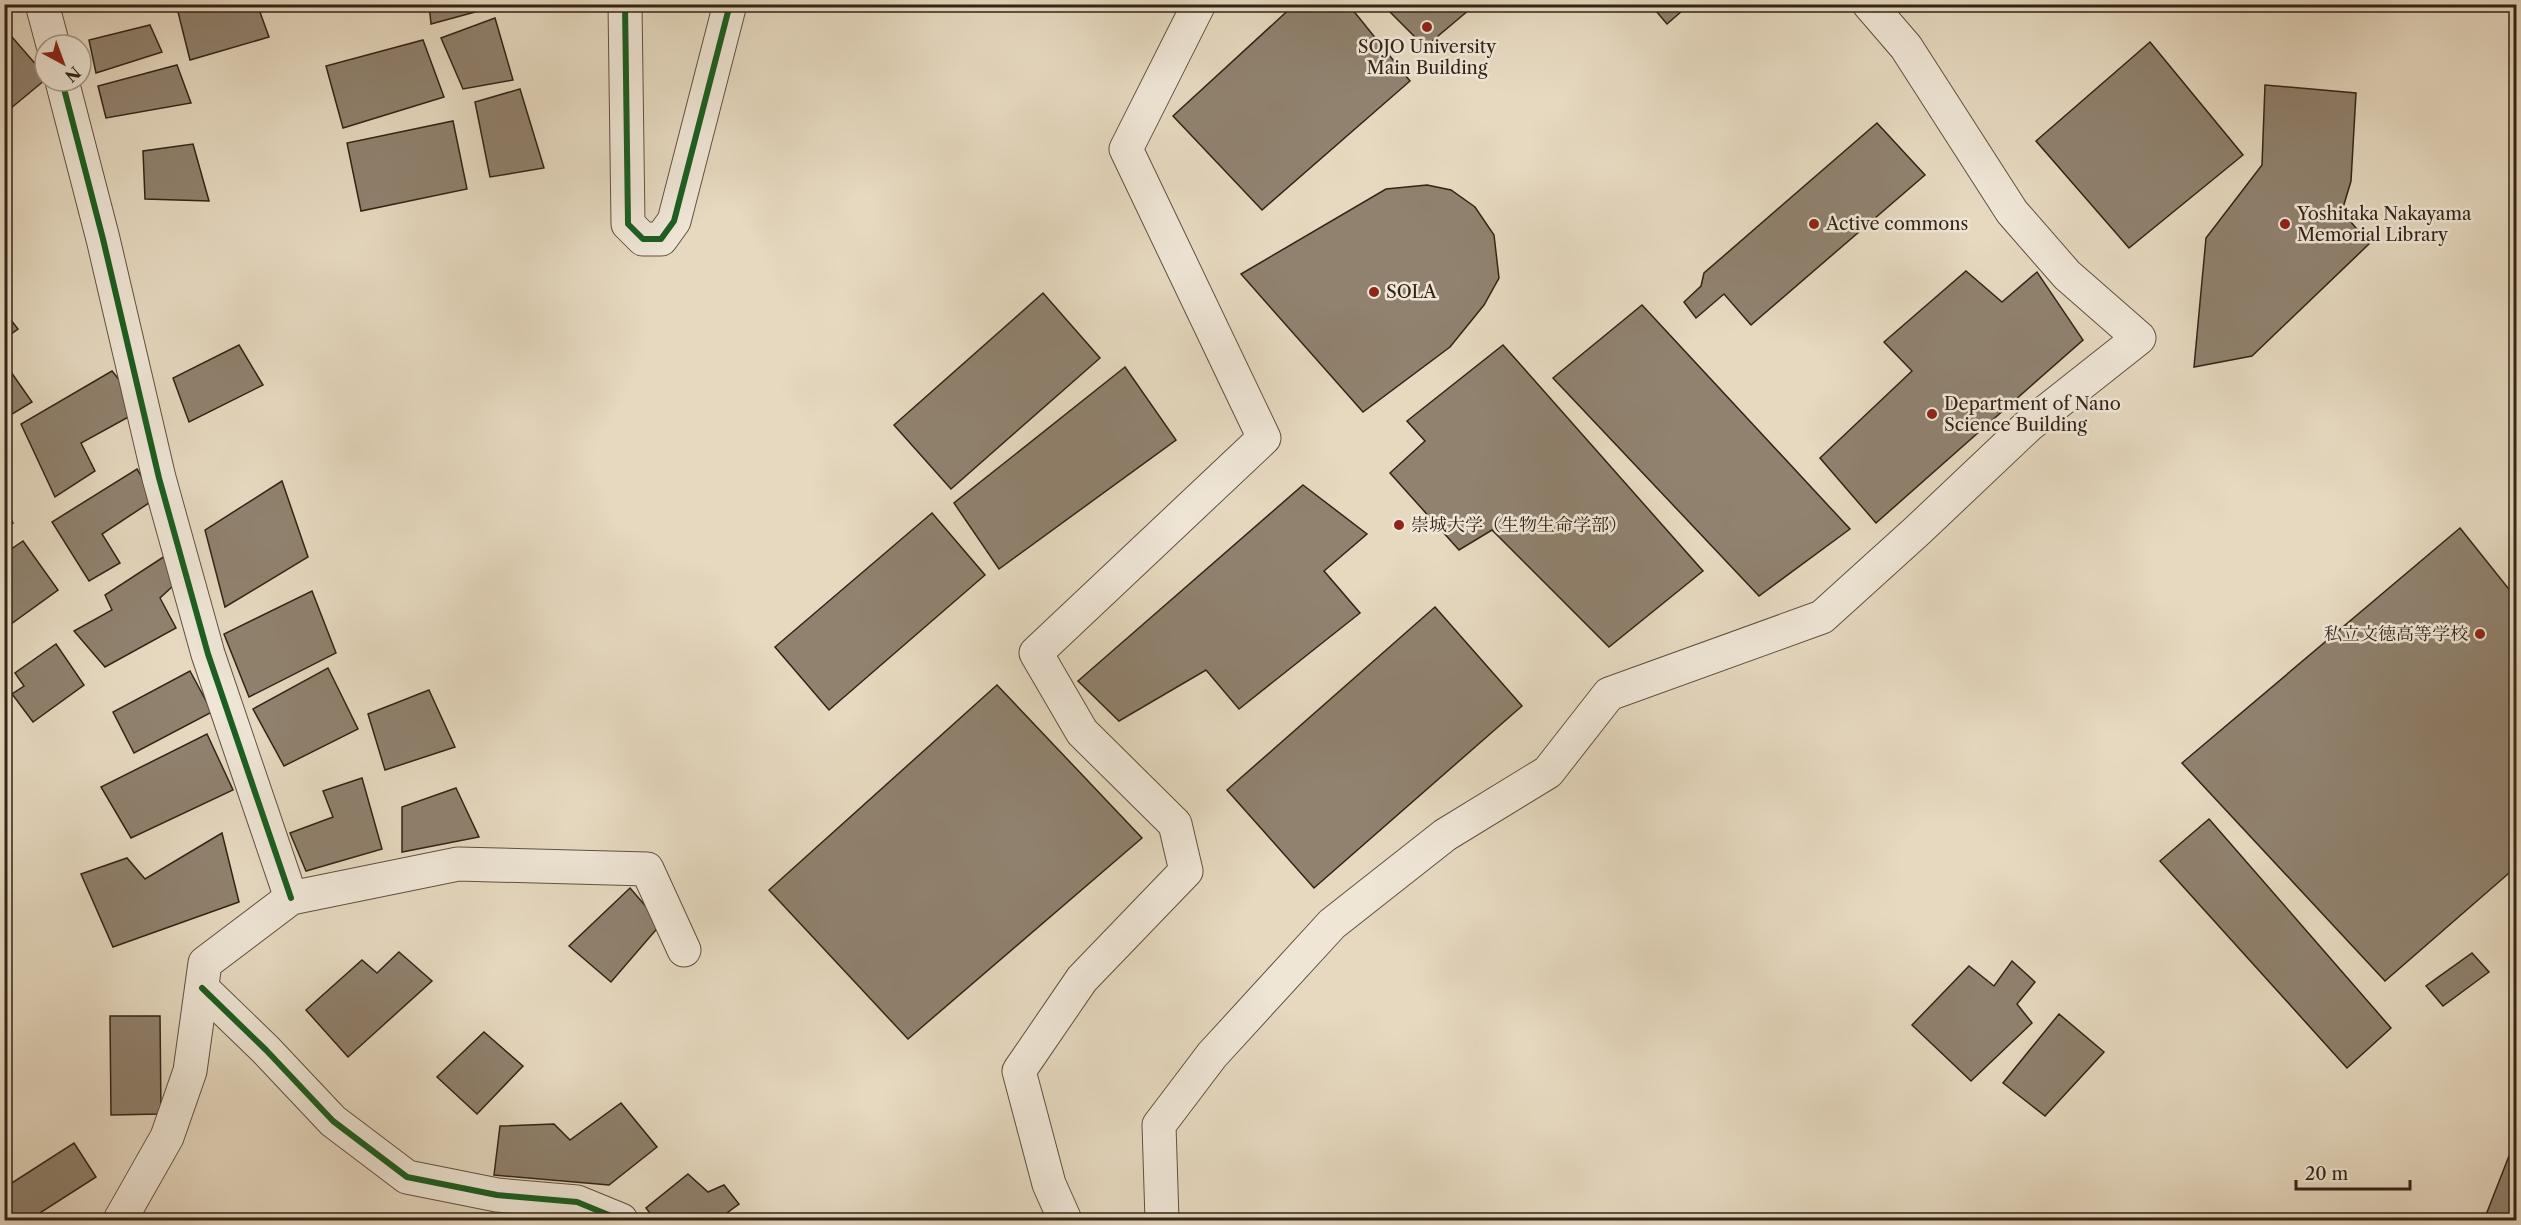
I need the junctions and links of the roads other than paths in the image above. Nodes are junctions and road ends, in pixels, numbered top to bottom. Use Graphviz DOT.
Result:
graph roads {
  1 [pos="42,4"];
  2 [pos="625,4"];
  3 [pos="730,4"];
  4 [pos="1199,4"];
  5 [pos="1869,4"];
  6 [pos="50,33"];
  7 [pos="65,93"];
  8 [pos="291,898"];
  9 [pos="684,950"];
  10 [pos="202,988"];
  11 [pos="120,1221"];
  12 [pos="621,1221"];
  13 [pos="1065,1221"];
  14 [pos="1162,1221"];
  1 -- 6 [label="street"];
  2 -- 3 [label="street"];
  4 -- 13 [label="street"];
  5 -- 14 [label="street"];
  7 -- 8 [label="street"];
  8 -- 9 [label="street"];
  8 -- 10 [label="street"];
  10 -- 11 [label="street"];
  10 -- 12 [label="street"];
}
